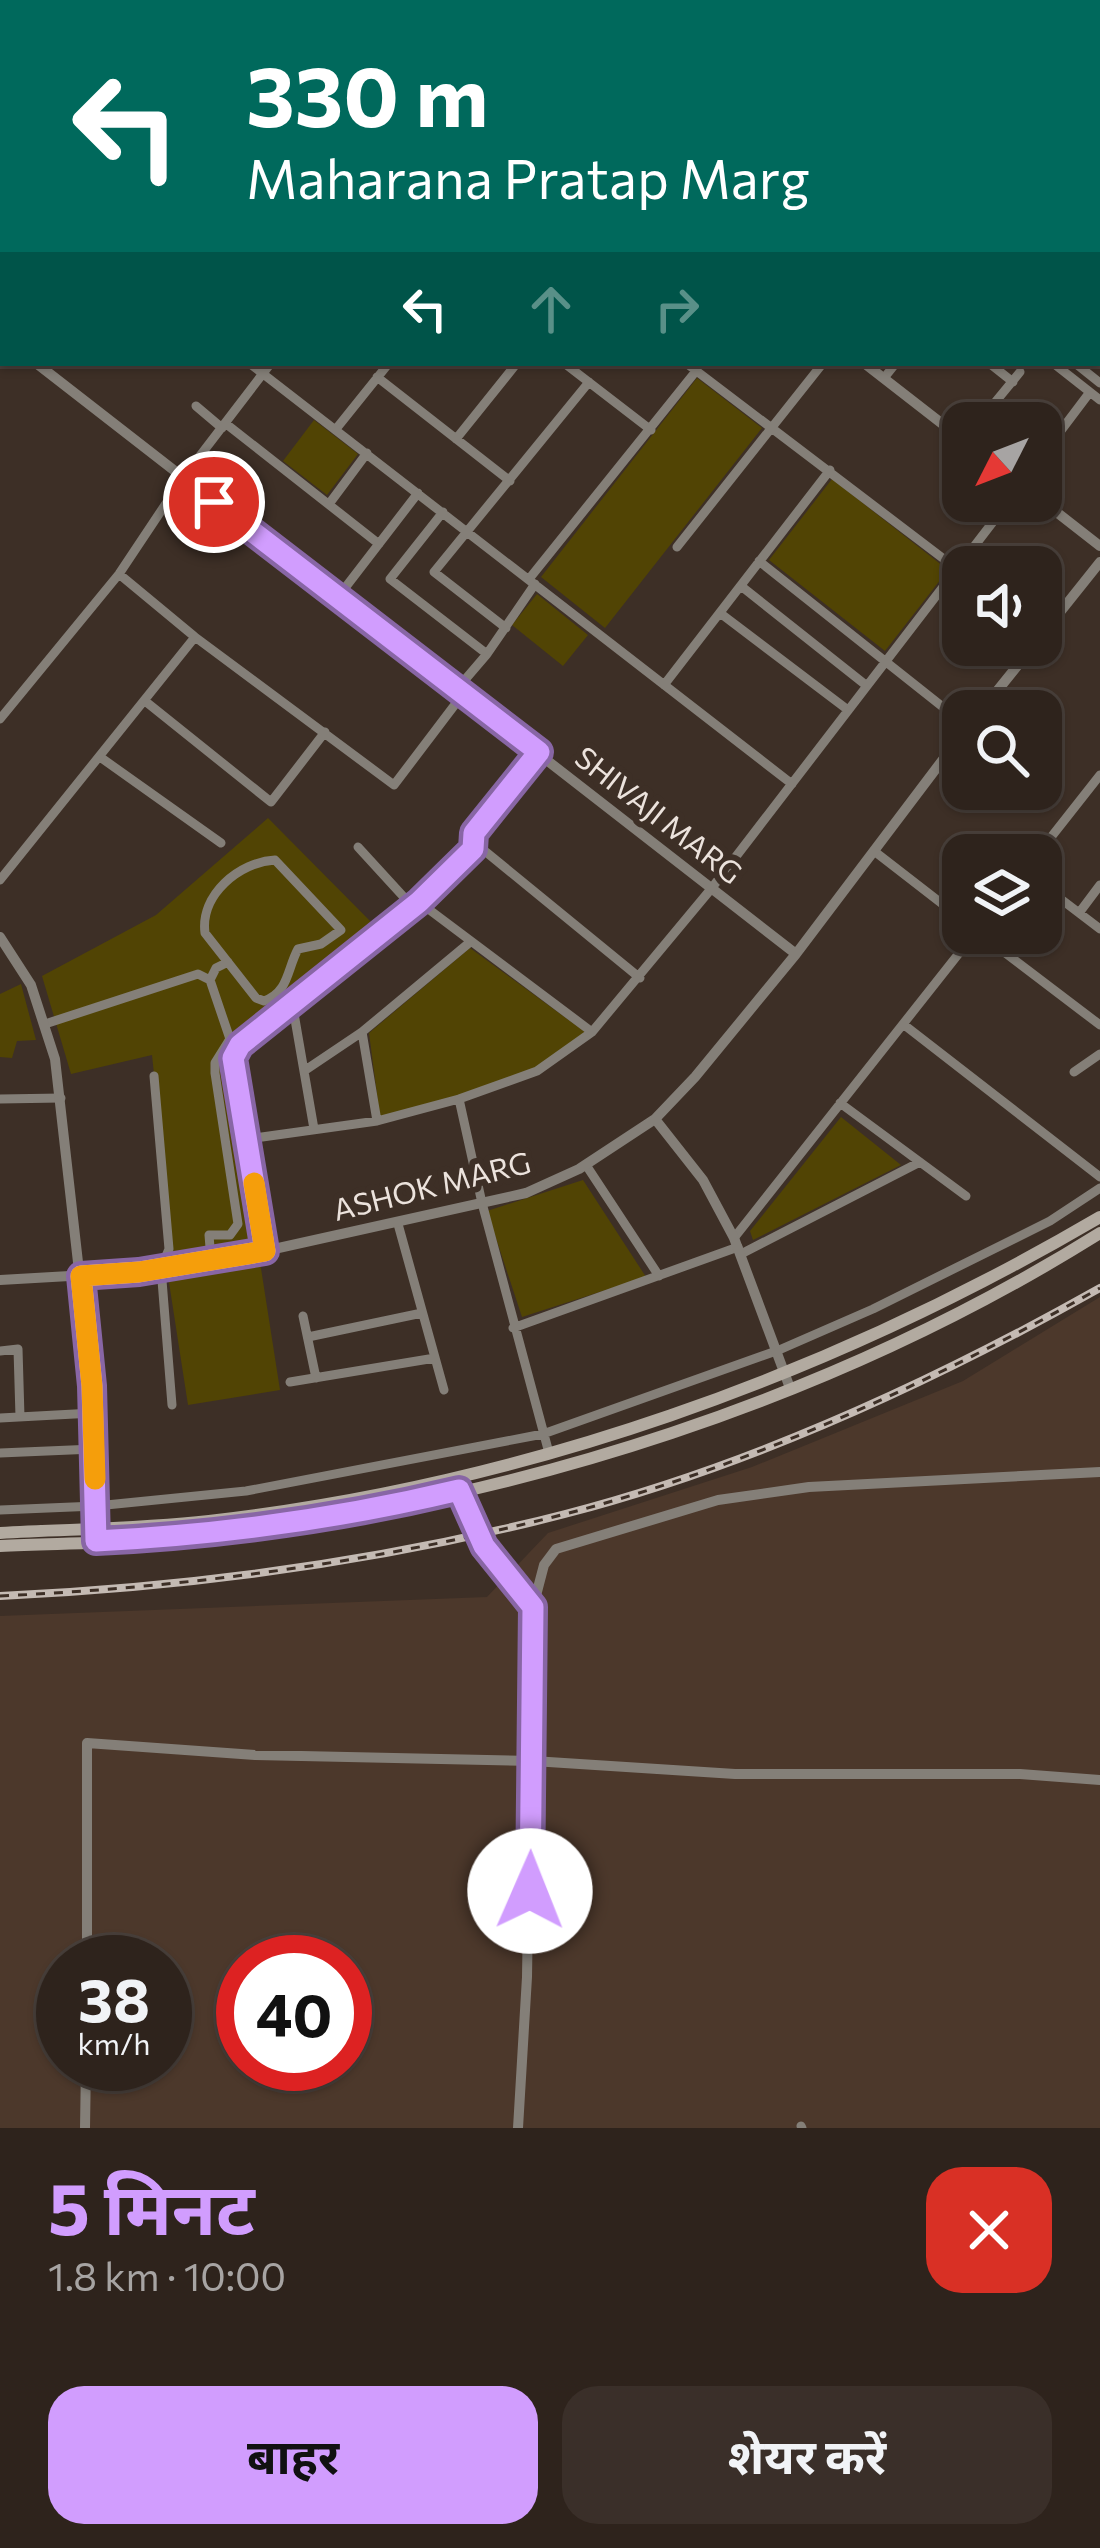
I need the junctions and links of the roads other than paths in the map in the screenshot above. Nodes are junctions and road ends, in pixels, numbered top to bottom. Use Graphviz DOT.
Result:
graph roads {
  1 [pos="40,366"];
  2 [pos="253,366"];
  3 [pos="269,366"];
  4 [pos="386,366"];
  5 [pos="515,366"];
  6 [pos="568,366"];
  7 [pos="822,366"];
  8 [pos="868,366"];
  9 [pos="894,366"];
  10 [pos="995,366"];
  11 [pos="1058,366"];
  12 [pos="691,367"];
  13 [pos="262,374"];
  14 [pos="377,377"];
  15 [pos="884,379"];
  16 [pos="589,382"];
  17 [pos="1090,392"];
  18 [pos="1100,400"];
  19 [pos="996,402"];
  20 [pos="196,406"];
  21 [pos="942,424"];
  22 [pos="773,425"];
  23 [pos="223,426"];
  24 [pos="336,429"];
  25 [pos="1062,429"];
  26 [pos="651,430"];
  27 [pos="456,439"];
  28 [pos="367,453"];
  29 [pos="830,470"];
  30 [pos="183,478"];
  31 [pos="510,481"];
  32 [pos="418,493"];
  33 [pos="329,504"];
  34 [pos="443,512"];
  35 [pos="1062,516"];
  36 [pos="993,522"];
  37 [pos="469,532"];
  38 [pos="380,544"];
  39 [pos="975,546"];
  40 [pos="1100,546"];
  41 [pos="676,547"];
  42 [pos="410,554"];
  43 [pos="942,557"];
  44 [pos="760,561"];
  45 [pos="1100,562"];
  46 [pos="434,572"];
  47 [pos="119,574"];
  48 [pos="532,582"];
  49 [pos="741,586"];
  50 [pos="942,589"];
  51 [pos="338,597"];
  52 [pos="1062,610"];
  53 [pos="720,613"];
  54 [pos="506,628"];
  55 [pos="195,637"];
  56 [pos="488,654"];
  57 [pos="886,662"];
  58 [pos="1017,666"];
  59 [pos="664,685"];
  60 [pos="867,686"];
  61 [pos="998,690"];
  62 [pos="460,692"];
  63 [pos="145,701"];
  64 [pos="942,706"];
  65 [pos="848,710"];
  66 [pos="0,719"];
  67 [pos="325,732"];
  68 [pos="539,752"];
  69 [pos="100,757"];
  70 [pos="942,762"];
  71 [pos="1100,775"];
  72 [pos="792,784"];
  73 [pos="1054,834"];
  74 [pos="221,843"];
  75 [pos="358,847"];
  76 [pos="473,849"];
  77 [pos="874,851"];
  78 [pos="0,880"];
  79 [pos="1100,885"];
  80 [pos="711,889"];
  81 [pos="1062,900"];
  82 [pos="416,904"];
  83 [pos="942,904"];
  84 [pos="1079,913"];
  85 [pos="1100,929"];
  86 [pos="0,937"];
  87 [pos="470,943"];
  88 [pos="796,954"];
  89 [pos="960,954"];
  90 [pos="1005,954"];
  91 [pos="228,962"];
  92 [pos="640,978"];
  93 [pos="210,980"];
  94 [pos="292,1002"];
  95 [pos="45,1024"];
  96 [pos="903,1024"];
  97 [pos="1100,1025"];
  98 [pos="362,1032"];
  99 [pos="592,1032"];
  100 [pos="1100,1054"];
  101 [pos="304,1071"];
  102 [pos="1074,1072"];
  103 [pos="154,1076"];
  104 [pos="61,1098"];
  105 [pos="459,1099"];
  106 [pos="0,1100"];
  107 [pos="841,1103"];
  108 [pos="655,1119"];
  109 [pos="377,1121"];
  110 [pos="314,1129"];
  111 [pos="248,1139"];
  112 [pos="920,1162"];
  113 [pos="586,1166"];
  114 [pos="1100,1177"];
  115 [pos="1100,1188"];
  116 [pos="966,1196"];
  117 [pos="482,1203"];
  118 [pos="1100,1217"];
  119 [pos="398,1224"];
  120 [pos="743,1226"];
  121 [pos="1100,1233"];
  122 [pos="738,1246"];
  123 [pos="755,1247"];
  124 [pos="265,1251"];
  125 [pos="211,1260"];
  126 [pos="160,1268"];
  127 [pos="81,1276"];
  128 [pos="659,1276"];
  129 [pos="0,1280"];
  130 [pos="422,1313"];
  131 [pos="303,1316"];
  132 [pos="513,1328"];
  133 [pos="308,1337"];
  134 [pos="779,1350"];
  135 [pos="0,1351"];
  136 [pos="435,1358"];
  137 [pos="316,1378"];
  138 [pos="787,1381"];
  139 [pos="290,1382"];
  140 [pos="444,1390"];
  141 [pos="172,1405"];
  142 [pos="93,1413"];
  143 [pos="20,1417"];
  144 [pos="0,1418"];
  145 [pos="544,1434"];
  146 [pos="94,1449"];
  147 [pos="0,1453"];
  148 [pos="549,1453"];
  149 [pos="1100,1472"];
  150 [pos="459,1490"];
  151 [pos="95,1506"];
  152 [pos="0,1510"];
  153 [pos="0,1533"];
  154 [pos="95,1535"];
  155 [pos="0,1546"];
  156 [pos="533,1607"];
  157 [pos="533,1761"];
  158 [pos="1100,1780"];
  159 [pos="87,1935"];
  160 [pos="86,2091"];
  161 [pos="85,2128"];
  162 [pos="518,2128"];
  1 -- 30 [label="street, SHIVAJI MARG"];
  2 -- 13 [label="street"];
  3 -- 13 [label="street"];
  4 -- 14 [label="street"];
  5 -- 27 [label="street"];
  6 -- 16 [label="street"];
  7 -- 22 [label="street"];
  8 -- 15 [label="street"];
  9 -- 15 [label="street"];
  10 -- 19 [label="street"];
  11 -- 17 [label="street"];
  12 -- 22 [label="street"];
  12 -- 26 [label="street"];
  13 -- 23 [label="street"];
  13 -- 24 [label="street"];
  14 -- 24 [label="street"];
  14 -- 27 [label="street"];
  15 -- 21 [label="street"];
  16 -- 26 [label="street"];
  16 -- 31 [label="street"];
  17 -- 18 [label="street"];
  17 -- 25 [label="street"];
  20 -- 23 [label="street"];
  22 -- 29 [label="street"];
  22 -- 41 [label="street"];
  23 -- 30 [label="street"];
  23 -- 33 [label="street"];
  24 -- 28 [label="street"];
  26 -- 48 [label="street"];
  27 -- 31 [label="street"];
  28 -- 32 [label="street"];
  28 -- 33 [label="street"];
  29 -- 43 [label="street"];
  29 -- 44 [label="street"];
  30 -- 47 [label="street"];
  30 -- 51 [label="street, SHIVAJI MARG"];
  31 -- 37 [label="street"];
  32 -- 34 [label="street"];
  32 -- 38 [label="street"];
  33 -- 38 [label="street"];
  34 -- 37 [label="street"];
  34 -- 42 [label="street"];
  35 -- 40 [label="street"];
  36 -- 39 [label="street"];
  37 -- 46 [label="street"];
  37 -- 48 [label="street"];
  38 -- 51 [label="street"];
  42 -- 46 [label="street"];
  42 -- 56 [label="street"];
  44 -- 49 [label="street"];
  44 -- 57 [label="street"];
  45 -- 52 [label="street"];
  46 -- 54 [label="street"];
  47 -- 55 [label="street"];
  47 -- 66 [label="street"];
  48 -- 54 [label="street"];
  48 -- 59 [label="street"];
  49 -- 53 [label="street"];
  49 -- 60 [label="street"];
  50 -- 57 [label="street"];
  51 -- 62 [label="street, SHIVAJI MARG"];
  53 -- 59 [label="street"];
  53 -- 65 [label="street"];
  54 -- 56 [label="street"];
  55 -- 63 [label="street"];
  55 -- 67 [label="street"];
  56 -- 62 [label="street"];
  57 -- 60 [label="street"];
  57 -- 64 [label="street"];
  58 -- 61 [label="street"];
  59 -- 72 [label="street"];
  60 -- 65 [label="street"];
  62 -- 67 [label="street"];
  62 -- 68 [label="street, SHIVAJI MARG"];
  63 -- 67 [label="street"];
  63 -- 69 [label="street"];
  65 -- 72 [label="street"];
  68 -- 76 [label="street"];
  68 -- 80 [label="street, SHIVAJI MARG"];
  69 -- 74 [label="street"];
  69 -- 78 [label="street"];
  70 -- 77 [label="street, ASHOK MARG"];
  71 -- 73 [label="street"];
  72 -- 80 [label="street"];
  75 -- 82 [label="street"];
  76 -- 82 [label="street"];
  76 -- 92 [label="street"];
  77 -- 83 [label="street"];
  77 -- 88 [label="street, ASHOK MARG"];
  79 -- 84 [label="street"];
  80 -- 88 [label="street, SHIVAJI MARG"];
  80 -- 92 [label="street"];
  81 -- 84 [label="street"];
  82 -- 87 [label="street"];
  82 -- 94 [label="street"];
  84 -- 85 [label="street"];
  86 -- 95 [label="street"];
  87 -- 98 [label="street"];
  87 -- 99 [label="street"];
  88 -- 108 [label="street, ASHOK MARG"];
  89 -- 96 [label="street"];
  90 -- 97 [label="street"];
  91 -- 91 [label="street"];
  91 -- 93 [label="street"];
  92 -- 99 [label="street"];
  93 -- 95 [label="street"];
  93 -- 125 [label="street"];
  94 -- 101 [label="street"];
  94 -- 111 [label="street"];
  95 -- 104 [label="street"];
  96 -- 107 [label="street"];
  96 -- 114 [label="street"];
  98 -- 101 [label="street"];
  98 -- 109 [label="street"];
  99 -- 105 [label="street"];
  100 -- 102 [label="street"];
  101 -- 110 [label="street"];
  103 -- 126 [label="street"];
  104 -- 106 [label="street"];
  104 -- 127 [label="street"];
  105 -- 109 [label="street"];
  105 -- 117 [label="street"];
  107 -- 112 [label="street"];
  107 -- 120 [label="street"];
  108 -- 113 [label="street, ASHOK MARG"];
  108 -- 122 [label="street"];
  109 -- 110 [label="street"];
  110 -- 111 [label="street"];
  111 -- 124 [label="street"];
  112 -- 116 [label="street"];
  112 -- 123 [label="street"];
  113 -- 117 [label="street, ASHOK MARG"];
  113 -- 128 [label="street"];
  115 -- 134 [label="street"];
  117 -- 119 [label="street, ASHOK MARG"];
  117 -- 132 [label="street"];
  118 -- 138 [label="main road"];
  119 -- 124 [label="street, ASHOK MARG"];
  119 -- 130 [label="street"];
  120 -- 122 [label="street"];
  120 -- 123 [label="street"];
  121 -- 138 [label="main road"];
  122 -- 123 [label="street"];
  122 -- 128 [label="street"];
  122 -- 134 [label="street"];
  124 -- 125 [label="street, ASHOK MARG"];
  125 -- 126 [label="street, ASHOK MARG"];
  126 -- 127 [label="street, ASHOK MARG"];
  126 -- 141 [label="street"];
  127 -- 129 [label="street, ASHOK MARG"];
  127 -- 142 [label="street"];
  128 -- 132 [label="street"];
  130 -- 133 [label="street"];
  130 -- 136 [label="street"];
  131 -- 133 [label="street"];
  132 -- 145 [label="street"];
  133 -- 137 [label="street"];
  134 -- 138 [label="street"];
  134 -- 145 [label="street"];
  135 -- 143 [label="street"];
  136 -- 137 [label="street"];
  136 -- 140 [label="street"];
  137 -- 139 [label="street"];
  138 -- 148 [label="main road"];
  138 -- 150 [label="main road"];
  142 -- 143 [label="street"];
  142 -- 146 [label="street"];
  143 -- 144 [label="street"];
  145 -- 148 [label="street"];
  145 -- 151 [label="street"];
  146 -- 147 [label="street"];
  146 -- 151 [label="street"];
  148 -- 154 [label="main road"];
  149 -- 156 [label="street"];
  150 -- 154 [label="main road"];
  150 -- 156 [label="street"];
  151 -- 152 [label="street"];
  151 -- 154 [label="street"];
  153 -- 154 [label="main road"];
  154 -- 155 [label="main road"];
  156 -- 157 [label="street"];
  157 -- 158 [label="street"];
  157 -- 159 [label="street"];
  157 -- 162 [label="street"];
  160 -- 161 [label="street"];
}
